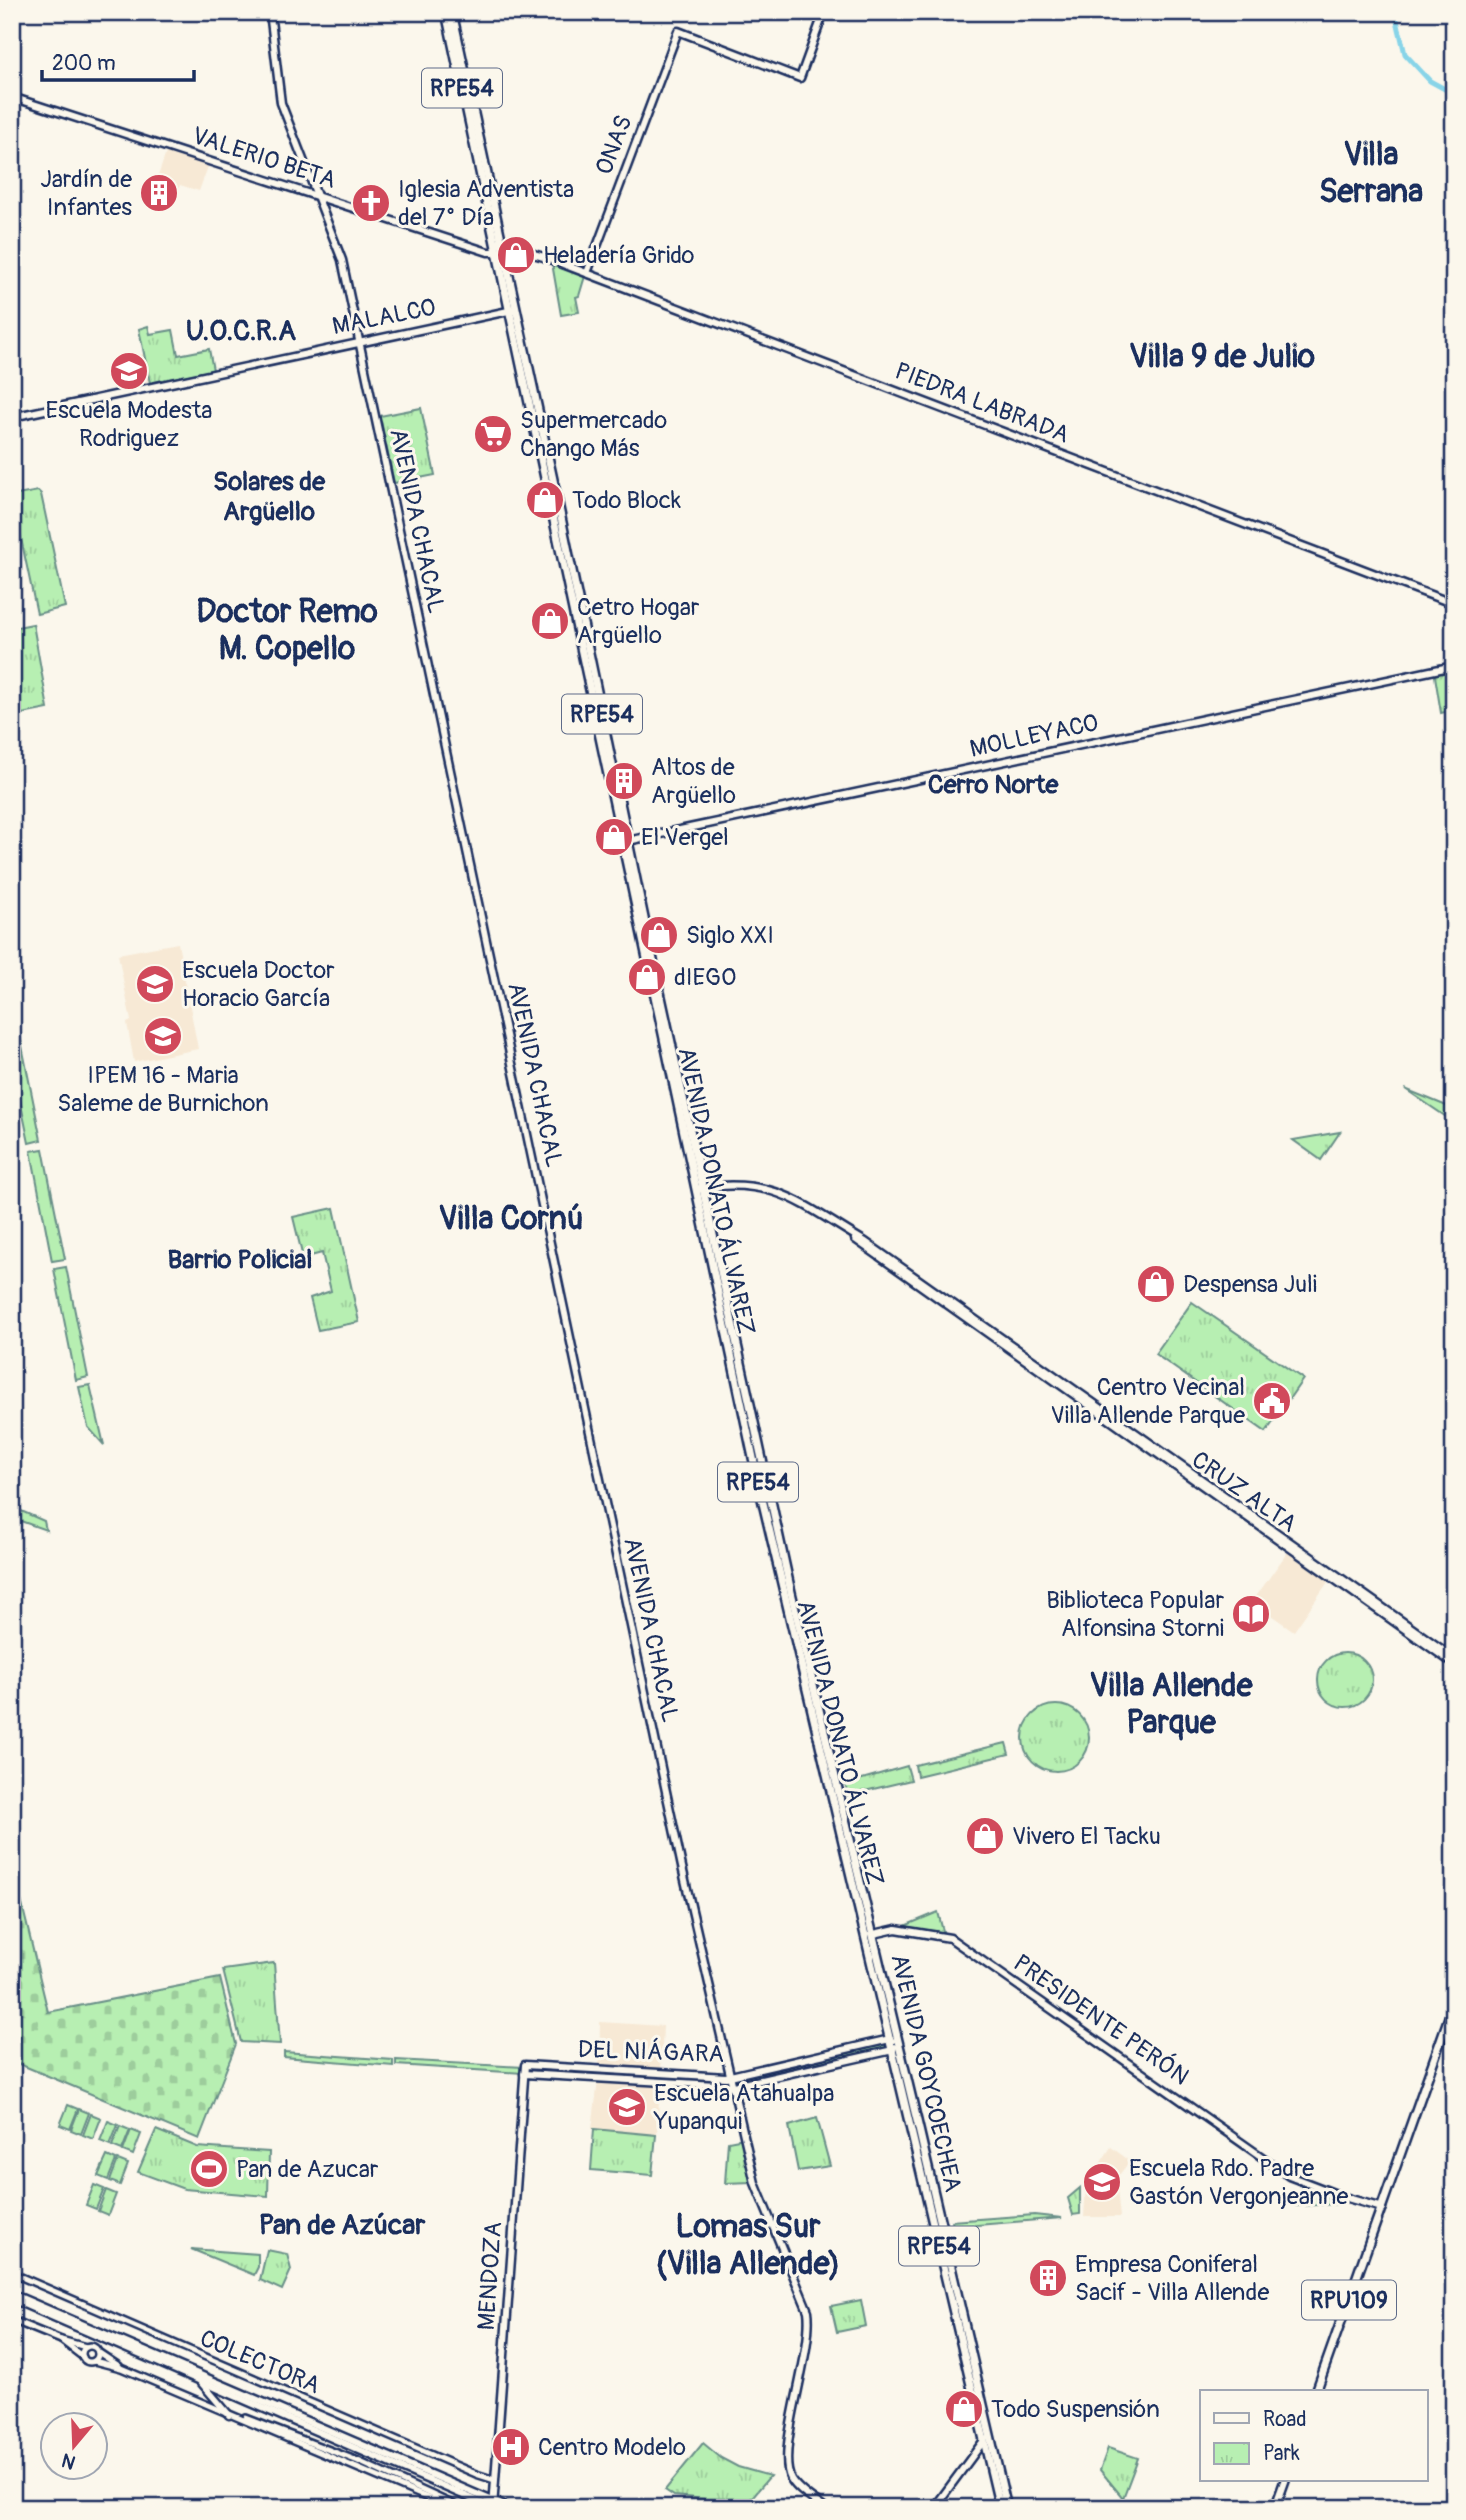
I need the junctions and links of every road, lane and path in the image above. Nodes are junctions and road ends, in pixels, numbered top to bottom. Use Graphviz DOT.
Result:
graph roads {
  1 [pos="270,12"];
  2 [pos="446,12"];
  3 [pos="452,12"];
  4 [pos="824,12"];
  5 [pos="12,97"];
  6 [pos="316,196"];
  7 [pos="500,248"];
  8 [pos="587,273"];
  9 [pos="513,310"];
  10 [pos="360,341"];
  11 [pos="12,416"];
  12 [pos="1454,604"];
  13 [pos="1454,666"];
  14 [pos="625,842"];
  15 [pos="699,1188"];
  16 [pos="843,1229"];
  17 [pos="1454,1658"];
  18 [pos="1454,1664"];
  19 [pos="870,1936"];
  20 [pos="1454,2003"];
  21 [pos="895,2044"];
  22 [pos="525,2065"];
  23 [pos="524,2074"];
  24 [pos="732,2076"];
  25 [pos="734,2086"];
  26 [pos="1382,2208"];
  27 [pos="12,2273"];
  28 [pos="12,2297"];
  29 [pos="12,2320"];
  30 [pos="61,2340"];
  31 [pos="86,2347"];
  32 [pos="98,2352"];
  33 [pos="82,2357"];
  34 [pos="94,2361"];
  35 [pos="121,2368"];
  36 [pos="199,2379"];
  37 [pos="1317,2390"];
  38 [pos="229,2415"];
  39 [pos="990,2435"];
  40 [pos="983,2441"];
  41 [pos="495,2480"];
  42 [pos="1284,2482"];
  43 [pos="493,2505"];
  44 [pos="451,2508"];
  45 [pos="461,2508"];
  46 [pos="509,2508"];
  47 [pos="824,2508"];
  48 [pos="934,2508"];
  49 [pos="1000,2508"];
  50 [pos="1007,2508"];
  51 [pos="1275,2508"];
  1 -- 6 [label="main road, AVENIDA CHACAL"];
  2 -- 7 [label="main road, AVENIDA DONATO ÁLVAREZ / RPE54"];
  3 -- 7 [label="main road, AVENIDA DONATO ÁLVAREZ / RPE54"];
  4 -- 8 [label="main road, ONAS"];
  5 -- 6 [label="main road, VALERIO BETA"];
  6 -- 7 [label="main road, VALERIO BETA"];
  6 -- 10 [label="main road, AVENIDA CHACAL"];
  7 -- 8 [label="main road, PIEDRA LABRADA"];
  7 -- 9 [label="main road, AVENIDA DONATO ÁLVAREZ / RPE54"];
  8 -- 12 [label="main road, PIEDRA LABRADA"];
  9 -- 10 [label="main road, MALALCO"];
  9 -- 14 [label="main road, AVENIDA DONATO ÁLVAREZ / RPE54"];
  10 -- 11 [label="main road, MALALCO"];
  10 -- 24 [label="main road, AVENIDA CHACAL"];
  13 -- 14 [label="main road, MOLLEYACO"];
  14 -- 15 [label="main road, AVENIDA DONATO ÁLVAREZ / RPE54"];
  15 -- 16 [label="main road, CRUZ ALTA"];
  15 -- 19 [label="main road, AVENIDA DONATO ÁLVAREZ / RPE54"];
  16 -- 17 [label="main road, CRUZ ALTA"];
  16 -- 18 [label="main road, CRUZ ALTA"];
  19 -- 21 [label="main road, AVENIDA GOYCOECHEA / RPE54"];
  19 -- 26 [label="main road, PRESIDENTE PERÓN"];
  20 -- 26 [label="main road, RPU109"];
  21 -- 24 [label="main road, DEL NIÁGARA"];
  21 -- 25 [label="main road, DEL NIÁGARA"];
  21 -- 39 [label="main road, AVENIDA GOYCOECHEA / RPE54"];
  21 -- 40 [label="main road, AVENIDA GOYCOECHEA / RPE54"];
  22 -- 23 [label="main road, MENDOZA"];
  22 -- 24 [label="main road, DEL NIÁGARA"];
  23 -- 25 [label="main road, DEL NIÁGARA"];
  23 -- 41 [label="main road, MENDOZA"];
  24 -- 25 [label="main road, AVENIDA CHACAL"];
  25 -- 47 [label="main road, AVENIDA CHACAL"];
  26 -- 37 [label="main road, RPU109"];
  27 -- 41 [label="street, COLECTORA"];
  28 -- 36 [label="main road"];
  28 -- 43 [label="main road"];
  29 -- 30 [label="street"];
  30 -- 31 [label="street"];
  30 -- 33 [label="street"];
  31 -- 32 [label="street"];
  31 -- 33 [label="street"];
  32 -- 34 [label="street"];
  32 -- 35 [label="street"];
  33 -- 34 [label="street"];
  34 -- 35 [label="street"];
  35 -- 38 [label="street"];
  36 -- 38 [label="main road"];
  36 -- 43 [label="main road"];
  38 -- 44 [label="street"];
  38 -- 45 [label="street"];
  39 -- 40 [label="main road"];
  39 -- 50 [label="main road, AVENIDA GOYCOECHEA / RPE54"];
  40 -- 48 [label="main road"];
  40 -- 49 [label="main road, AVENIDA GOYCOECHEA / RPE54"];
  41 -- 43 [label="main road, MENDOZA"];
  42 -- 51 [label="main road"];
  43 -- 46 [label="main road"];
}
